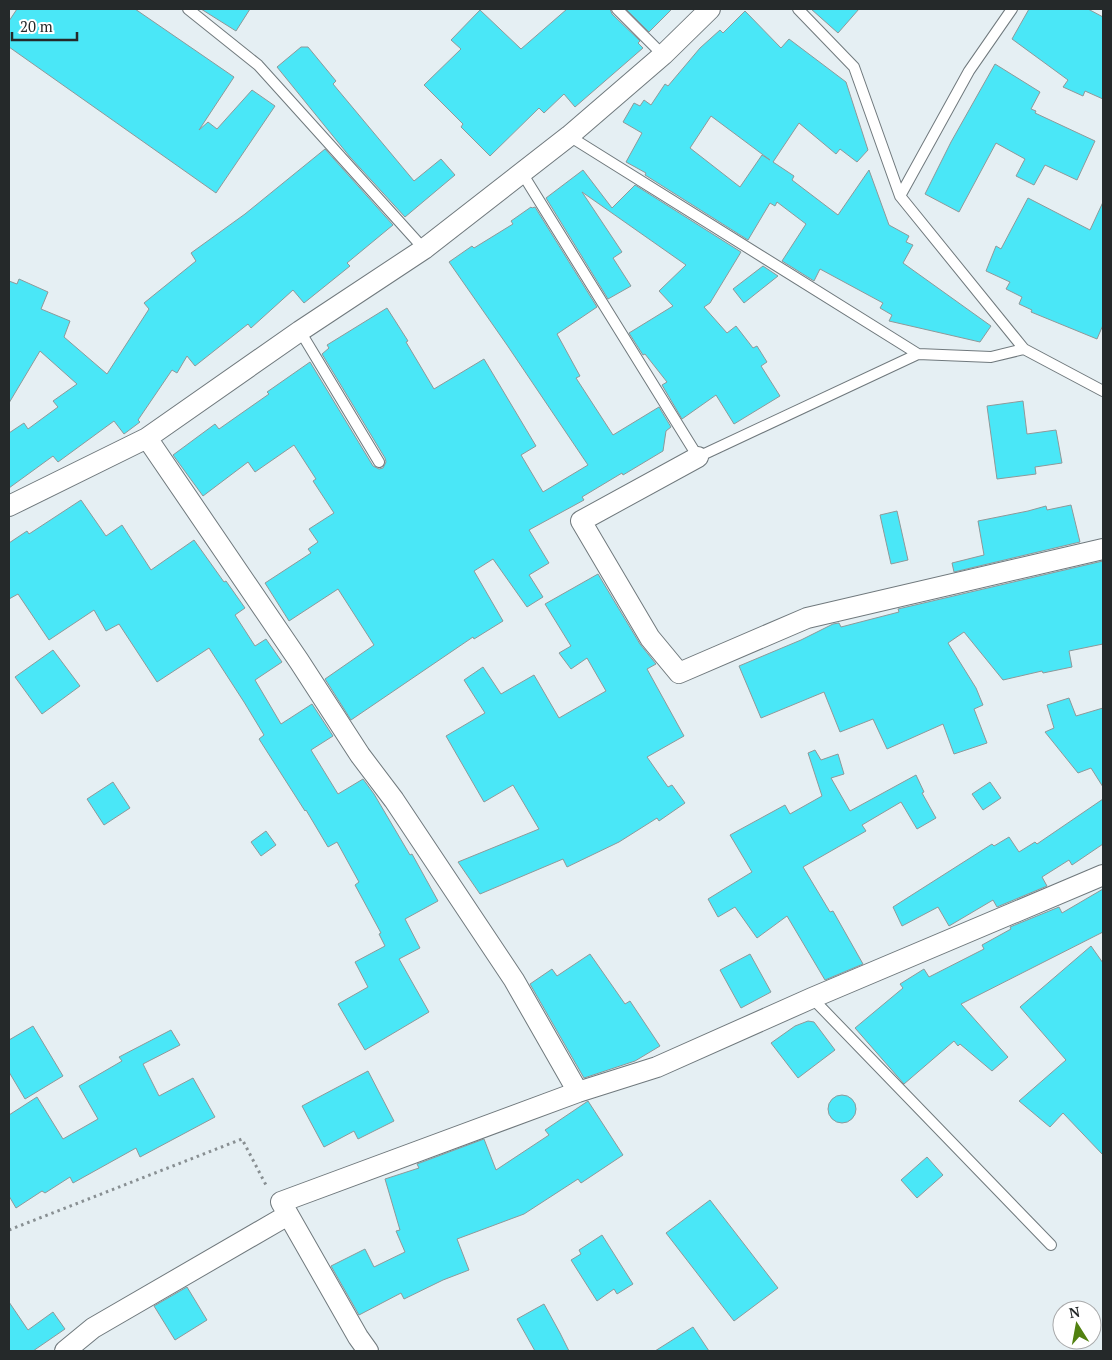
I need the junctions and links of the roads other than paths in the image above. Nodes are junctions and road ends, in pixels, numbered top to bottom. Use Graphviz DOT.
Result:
graph roads {
  1 [pos="617,9"];
  2 [pos="710,9"];
  3 [pos="798,9"];
  4 [pos="1012,9"];
  5 [pos="194,10"];
  6 [pos="663,54"];
  7 [pos="570,136"];
  8 [pos="522,173"];
  9 [pos="900,196"];
  10 [pos="424,249"];
  11 [pos="300,331"];
  12 [pos="1024,349"];
  13 [pos="918,354"];
  14 [pos="1103,391"];
  15 [pos="146,438"];
  16 [pos="698,457"];
  17 [pos="379,462"];
  18 [pos="9,506"];
  19 [pos="1103,549"];
  20 [pos="1103,875"];
  21 [pos="812,998"];
  22 [pos="578,1092"];
  23 [pos="285,1208"];
  24 [pos="1051,1245"];
  25 [pos="65,1351"];
  26 [pos="368,1351"];
  1 -- 6 [label="lane"];
  2 -- 6 [label="street"];
  3 -- 9 [label="lane"];
  4 -- 9 [label="lane"];
  5 -- 10 [label="lane"];
  6 -- 7 [label="street"];
  7 -- 8 [label="street"];
  7 -- 13 [label="lane"];
  8 -- 10 [label="street"];
  8 -- 16 [label="lane"];
  9 -- 12 [label="lane"];
  10 -- 11 [label="street"];
  11 -- 15 [label="street"];
  11 -- 17 [label="lane"];
  12 -- 13 [label="lane"];
  12 -- 14 [label="lane"];
  13 -- 16 [label="lane"];
  15 -- 18 [label="street"];
  15 -- 22 [label="street"];
  16 -- 19 [label="street"];
  20 -- 21 [label="street"];
  21 -- 22 [label="street"];
  21 -- 24 [label="lane"];
  22 -- 23 [label="street"];
  23 -- 25 [label="street"];
  23 -- 26 [label="street"];
}
